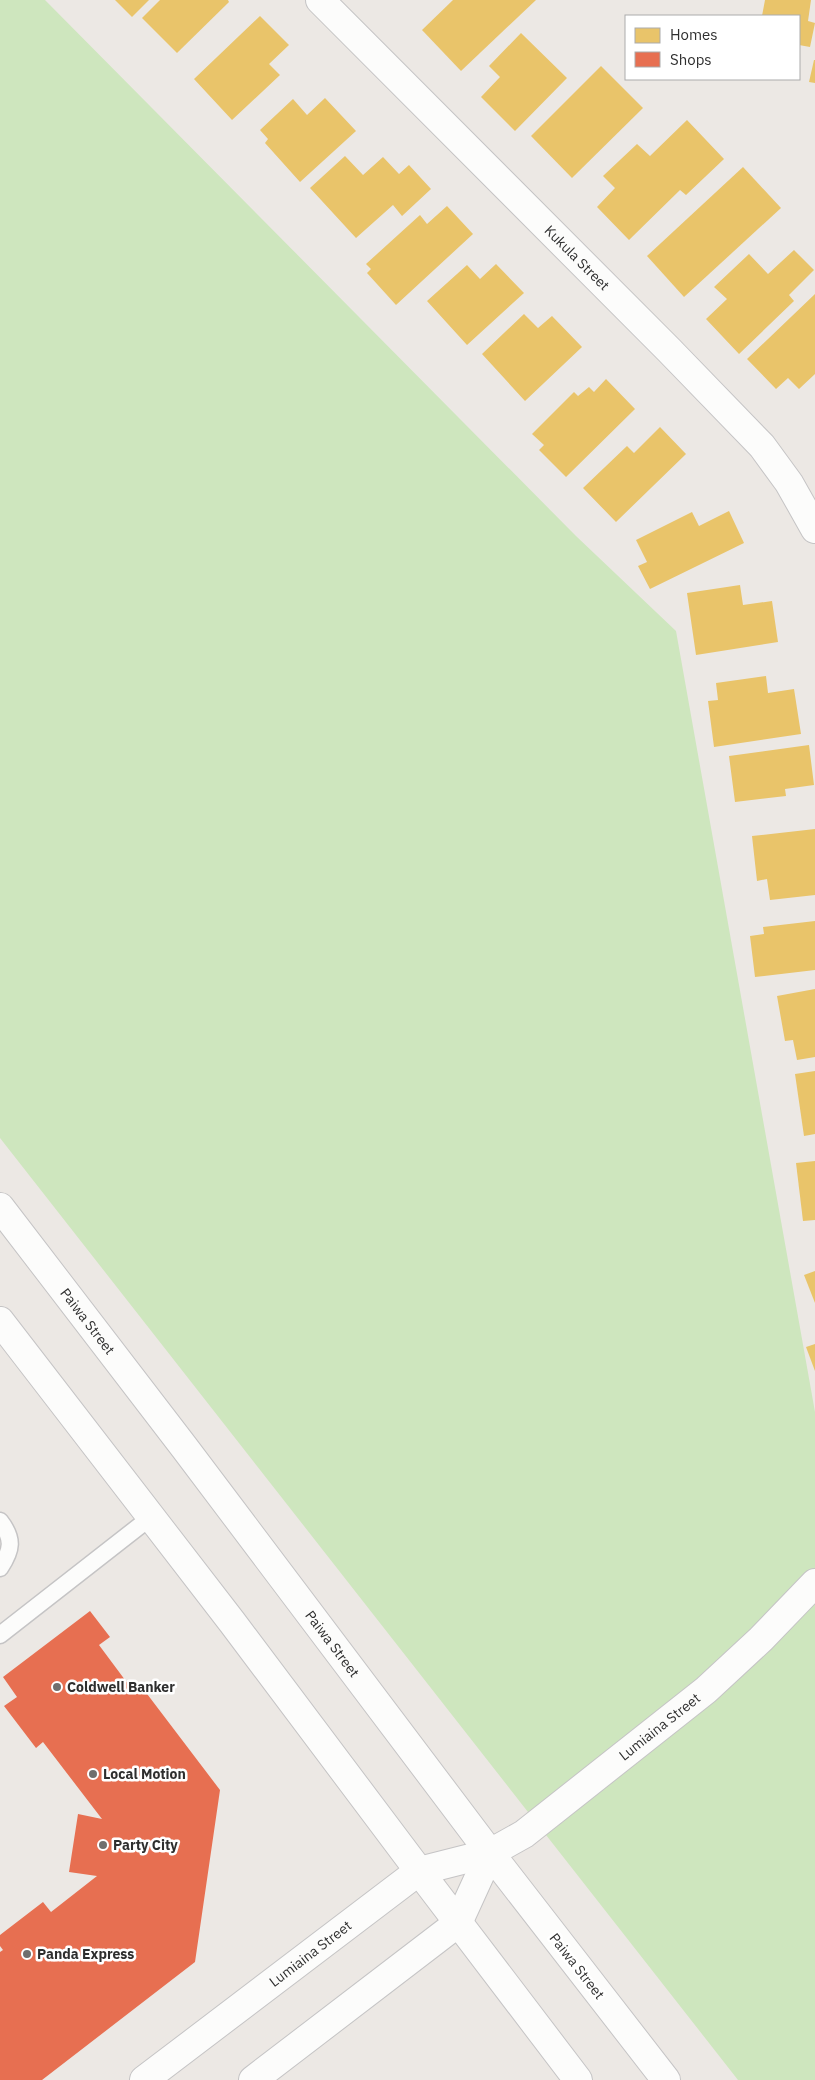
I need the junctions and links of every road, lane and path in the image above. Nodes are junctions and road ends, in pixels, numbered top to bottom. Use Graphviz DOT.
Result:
graph roads {
  1 [pos="320,0"];
  2 [pos="815,529"];
  3 [pos="0,1207"];
  4 [pos="0,1321"];
  5 [pos="151,1517"];
  6 [pos="0,1521"];
  7 [pos="0,1568"];
  8 [pos="815,1583"];
  9 [pos="0,1635"];
  10 [pos="490,1853"];
  11 [pos="419,1871"];
  12 [pos="458,1923"];
  13 [pos="144,2080"];
  14 [pos="253,2080"];
  15 [pos="578,2080"];
  16 [pos="666,2080"];
  1 -- 2 [label="main road, Kukula Street"];
  3 -- 10 [label="main road, Paiwa Street"];
  4 -- 5 [label="main road"];
  5 -- 9 [label="lane"];
  5 -- 11 [label="main road"];
  6 -- 7 [label="lane"];
  8 -- 10 [label="main road, Lumiaina Street"];
  10 -- 11 [label="main road, Lumiaina Street"];
  10 -- 12 [label="main road"];
  10 -- 16 [label="main road, Paiwa Street"];
  11 -- 12 [label="main road"];
  11 -- 13 [label="main road, Lumiaina Street"];
  12 -- 14 [label="main road"];
  12 -- 15 [label="main road"];
}
